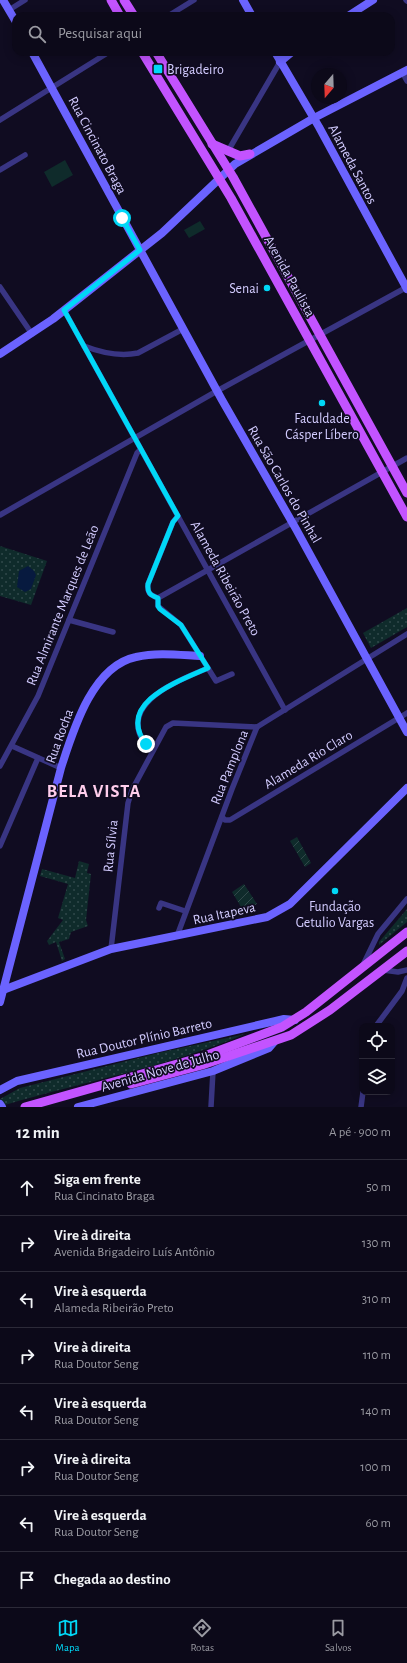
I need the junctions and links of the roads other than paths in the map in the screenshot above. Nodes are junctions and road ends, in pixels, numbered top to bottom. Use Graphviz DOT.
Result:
graph roads {
  1 [pos="3,0"];
  2 [pos="25,0"];
  3 [pos="110,0"];
  4 [pos="124,0"];
  5 [pos="194,0"];
  6 [pos="243,0"];
  7 [pos="373,0"];
  8 [pos="9,10"];
  9 [pos="118,12"];
  10 [pos="132,12"];
  11 [pos="174,12"];
  12 [pos="250,12"];
  13 [pos="354,12"];
  14 [pos="12,15"];
  15 [pos="34,56"];
  16 [pos="102,56"];
  17 [pos="144,56"];
  18 [pos="158,56"];
  19 [pos="276,56"];
  20 [pos="287,56"];
  21 [pos="280,62"];
  22 [pos="405,71"];
  23 [pos="407,81"];
  24 [pos="52,87"];
  25 [pos="314,118"];
  26 [pos="0,120"];
  27 [pos="212,144"];
  28 [pos="228,151"];
  29 [pos="250,154"];
  30 [pos="25,155"];
  31 [pos="0,170"];
  32 [pos="228,170"];
  33 [pos="220,178"];
  34 [pos="140,250"];
  35 [pos="0,287"];
  36 [pos="407,288"];
  37 [pos="64,310"];
  38 [pos="183,329"];
  39 [pos="32,334"];
  40 [pos="319,335"];
  41 [pos="310,341"];
  42 [pos="84,346"];
  43 [pos="0,354"];
  44 [pos="218,391"];
  45 [pos="134,439"];
  46 [pos="140,450"];
  47 [pos="407,458"];
  48 [pos="392,466"];
  49 [pos="382,472"];
  50 [pos="407,493"];
  51 [pos="0,515"];
  52 [pos="178,516"];
  53 [pos="407,517"];
  54 [pos="292,521"];
  55 [pos="208,570"];
  56 [pos="158,598"];
  57 [pos="69,620"];
  58 [pos="113,632"];
  59 [pos="407,634"];
  60 [pos="200,656"];
  61 [pos="366,658"];
  62 [pos="208,668"];
  63 [pos="232,674"];
  64 [pos="285,710"];
  65 [pos="407,713"];
  66 [pos="399,718"];
  67 [pos="257,727"];
  68 [pos="407,732"];
  69 [pos="12,746"];
  70 [pos="153,750"];
  71 [pos="38,758"];
  72 [pos="0,766"];
  73 [pos="61,768"];
  74 [pos="407,788"];
  75 [pos="222,817"];
  76 [pos="0,846"];
  77 [pos="407,899"];
  78 [pos="161,903"];
  79 [pos="185,912"];
  80 [pos="407,932"];
  81 [pos="177,936"];
  82 [pos="111,949"];
  83 [pos="407,951"];
  84 [pos="362,968"];
  85 [pos="382,970"];
  86 [pos="407,970"];
  87 [pos="398,972"];
  88 [pos="406,980"];
  89 [pos="3,990"];
  90 [pos="0,1002"];
  91 [pos="295,1020"];
  92 [pos="378,1023"];
  93 [pos="275,1041"];
  94 [pos="213,1071"];
  95 [pos="0,1090"];
  96 [pos="363,1095"];
  97 [pos="0,1104"];
  98 [pos="2,1107"];
  99 [pos="25,1107"];
  100 [pos="45,1107"];
  101 [pos="78,1107"];
  102 [pos="211,1107"];
  103 [pos="361,1107"];
  1 -- 8 [label="street"];
  2 -- 8 [label="street"];
  3 -- 9 [label="main road"];
  4 -- 10 [label="main road"];
  5 -- 11 [label="street"];
  6 -- 12 [label="street"];
  7 -- 13 [label="street"];
  8 -- 14 [label="street"];
  15 -- 24 [label="street, Rua Cincinato Braga"];
  16 -- 24 [label="street"];
  17 -- 33 [label="main road, Avenida Paulista"];
  18 -- 27 [label="main road, Avenida Paulista"];
  19 -- 21 [label="street, Alameda Santos"];
  20 -- 21 [label="street"];
  21 -- 25 [label="street, Alameda Santos"];
  21 -- 28 [label="street"];
  22 -- 23 [label="street"];
  22 -- 25 [label="street"];
  24 -- 26 [label="street"];
  24 -- 34 [label="street, Rua Cincinato Braga"];
  25 -- 29 [label="street"];
  25 -- 36 [label="street, Alameda Santos"];
  27 -- 28 [label="main road"];
  27 -- 32 [label="main road, Avenida Paulista"];
  28 -- 29 [label="main road"];
  29 -- 32 [label="street"];
  30 -- 31 [label="street"];
  32 -- 33 [label="street"];
  32 -- 40 [label="main road, Avenida Paulista"];
  33 -- 34 [label="street"];
  33 -- 41 [label="main road, Avenida Paulista"];
  34 -- 37 [label="street"];
  34 -- 38 [label="street, Rua São Carlos do Pinhal"];
  35 -- 39 [label="street"];
  36 -- 40 [label="street"];
  37 -- 39 [label="street"];
  37 -- 42 [label="street, Alameda Ribeirão Preto"];
  38 -- 42 [label="street"];
  38 -- 44 [label="street, Rua São Carlos do Pinhal"];
  39 -- 43 [label="street"];
  40 -- 41 [label="street"];
  40 -- 48 [label="main road, Avenida Paulista"];
  41 -- 44 [label="street"];
  41 -- 49 [label="main road, Avenida Paulista"];
  42 -- 45 [label="street, Alameda Ribeirão Preto"];
  44 -- 45 [label="street"];
  44 -- 54 [label="street, Rua São Carlos do Pinhal"];
  45 -- 46 [label="street, Alameda Ribeirão Preto"];
  45 -- 51 [label="street"];
  46 -- 52 [label="street, Alameda Ribeirão Preto"];
  46 -- 57 [label="street, Rua Almirante Marques de Leão"];
  47 -- 48 [label="street"];
  48 -- 49 [label="street"];
  48 -- 50 [label="main road, Avenida Paulista"];
  49 -- 53 [label="main road, Avenida Paulista"];
  49 -- 54 [label="street"];
  52 -- 55 [label="street, Alameda Ribeirão Preto"];
  52 -- 56 [label="street"];
  54 -- 55 [label="street"];
  54 -- 61 [label="street, Rua São Carlos do Pinhal"];
  55 -- 56 [label="street"];
  55 -- 64 [label="street, Alameda Ribeirão Preto"];
  56 -- 60 [label="street"];
  57 -- 58 [label="street"];
  57 -- 69 [label="street, Rua Almirante Marques de Leão"];
  59 -- 61 [label="street, Rua Pamplona"];
  60 -- 62 [label="street"];
  60 -- 73 [label="street, Rua Rocha"];
  61 -- 64 [label="street, Rua Pamplona"];
  61 -- 66 [label="street, Rua São Carlos do Pinhal"];
  62 -- 63 [label="street"];
  62 -- 70 [label="street"];
  64 -- 67 [label="street, Rua Pamplona"];
  65 -- 66 [label="street, Alameda Rio Claro"];
  66 -- 68 [label="street, Rua São Carlos do Pinhal"];
  66 -- 75 [label="street, Alameda Rio Claro"];
  67 -- 70 [label="street, Rua Sílvia"];
  67 -- 75 [label="street, Rua Pamplona"];
  69 -- 71 [label="street"];
  69 -- 72 [label="street, Rua Almirante Marques de Leão"];
  70 -- 82 [label="street, Rua Sílvia"];
  71 -- 73 [label="street"];
  71 -- 76 [label="street"];
  73 -- 89 [label="street, Rua Rocha"];
  74 -- 81 [label="street, Rua Itapeva"];
  75 -- 79 [label="street, Rua Pamplona"];
  77 -- 84 [label="street"];
  78 -- 79 [label="street"];
  79 -- 81 [label="street, Rua Pamplona"];
  80 -- 84 [label="main road"];
  81 -- 82 [label="street, Rua Itapeva"];
  82 -- 89 [label="street, Rua Itapeva"];
  83 -- 85 [label="main road, Avenida Nove de Julho"];
  84 -- 91 [label="main road"];
  85 -- 87 [label="street"];
  85 -- 93 [label="main road, Avenida Nove de Julho"];
  86 -- 87 [label="street"];
  87 -- 88 [label="street"];
  88 -- 92 [label="street"];
  89 -- 90 [label="street, Rua Rocha"];
  91 -- 95 [label="street, Rua Doutor Plínio Barreto"];
  91 -- 99 [label="main road"];
  93 -- 94 [label="street, Avenida Nove de Julho"];
  93 -- 100 [label="main road"];
  94 -- 101 [label="street, Avenida Nove de Julho"];
  94 -- 102 [label="street"];
  96 -- 103 [label="street"];
  97 -- 98 [label="street"];
}
